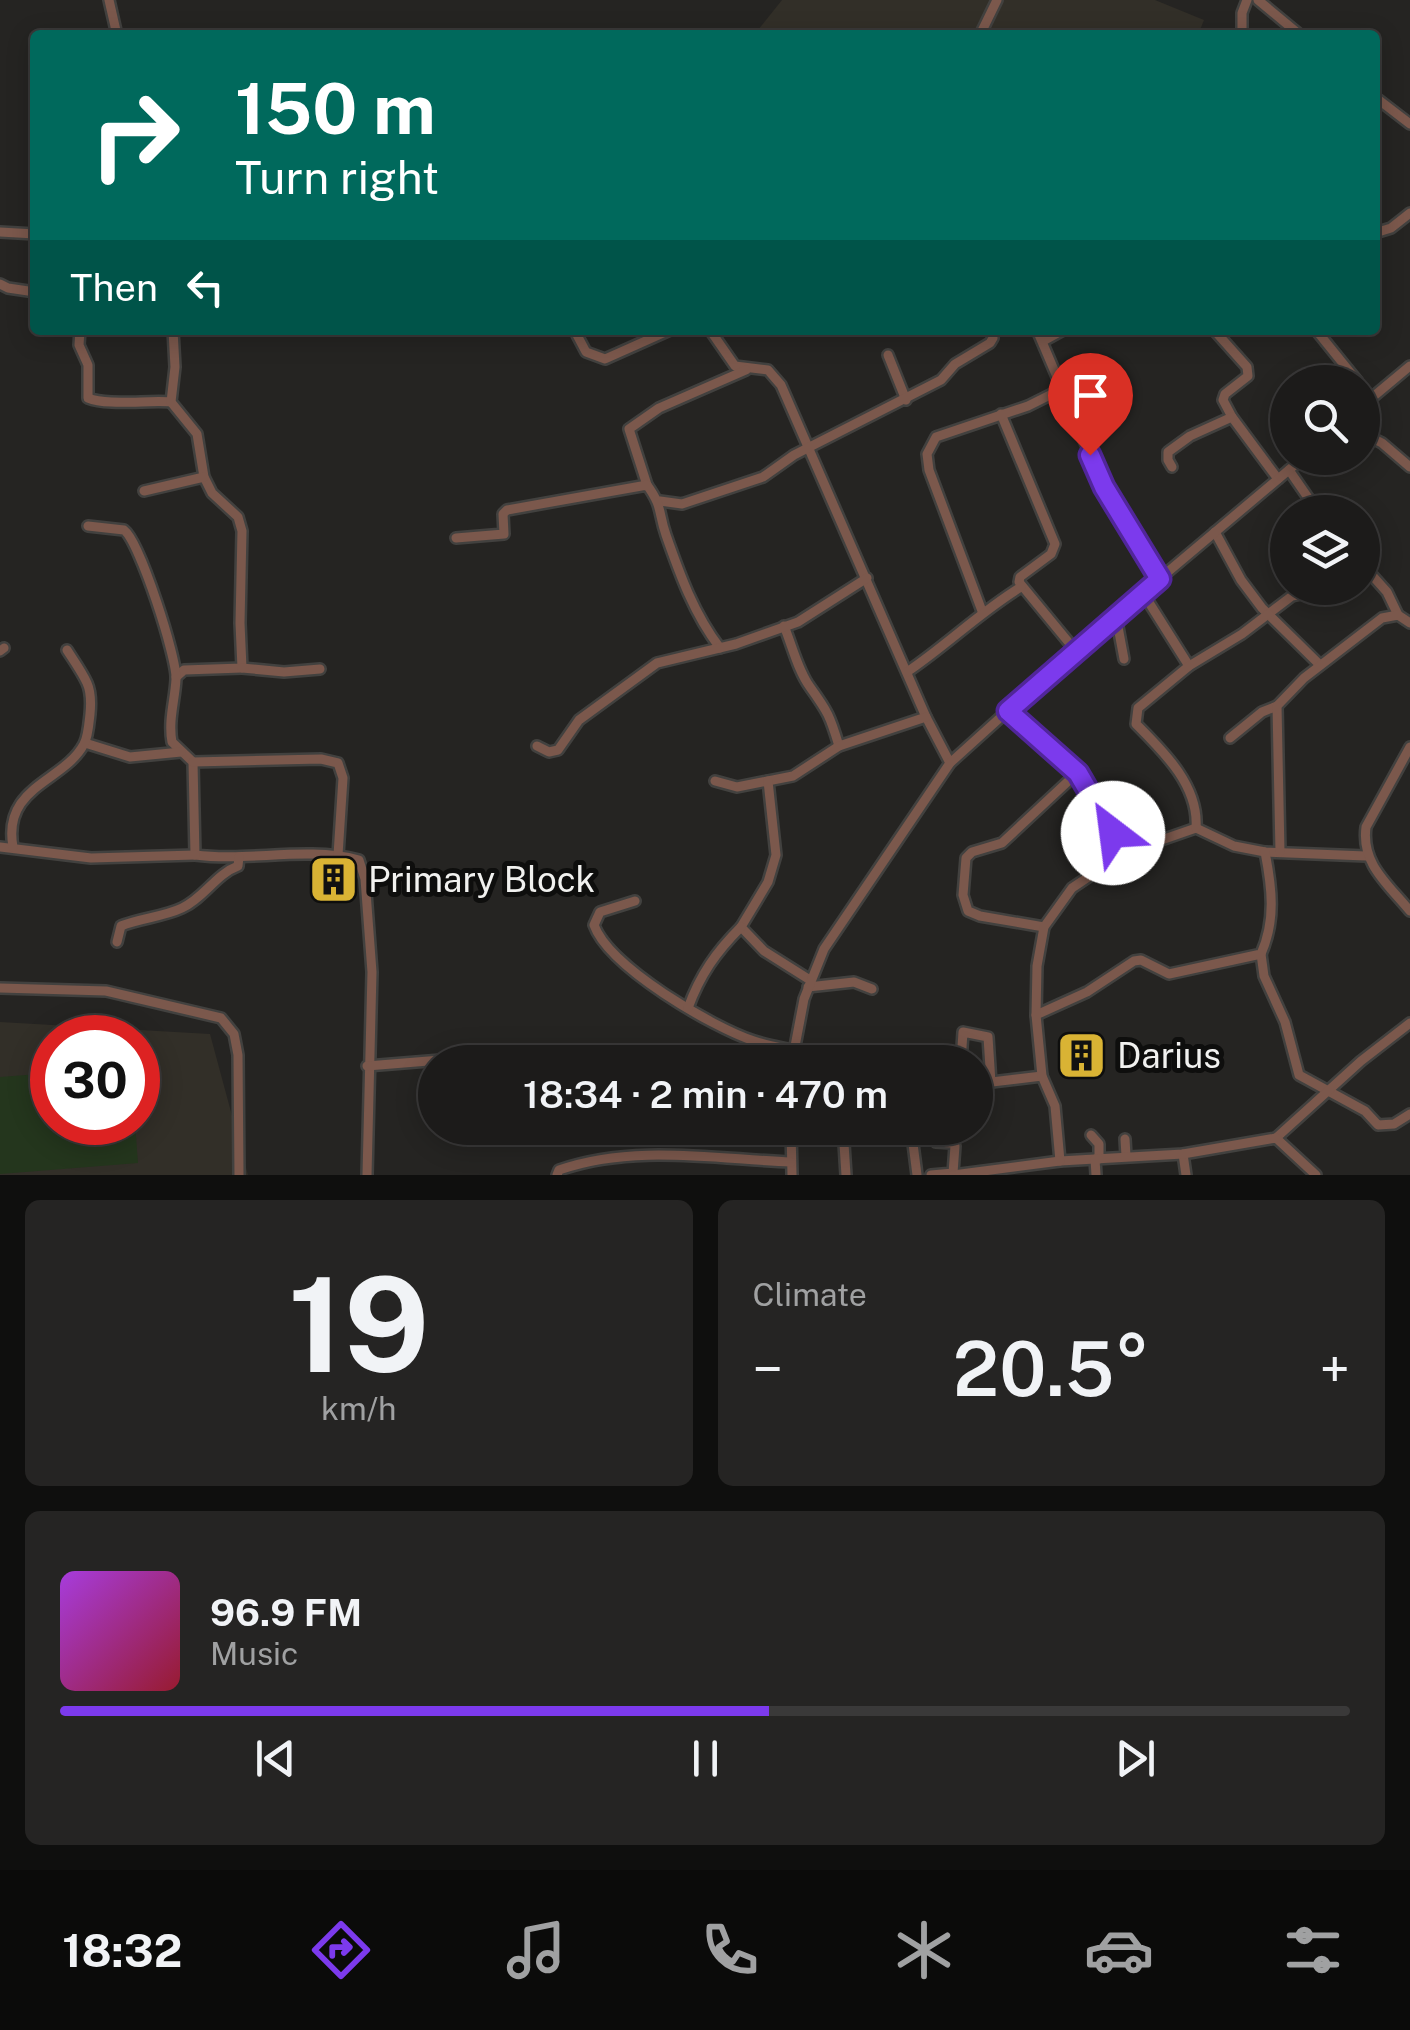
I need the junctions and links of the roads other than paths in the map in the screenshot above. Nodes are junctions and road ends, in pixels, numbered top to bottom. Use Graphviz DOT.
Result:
graph roads {
  1 [pos="109,0"];
  2 [pos="997,0"];
  3 [pos="1247,0"];
  4 [pos="1258,0"];
  5 [pos="117,30"];
  6 [pos="982,30"];
  7 [pos="1242,30"];
  8 [pos="1294,30"];
  9 [pos="1380,100"];
  10 [pos="1410,124"];
  11 [pos="1410,213"];
  12 [pos="1380,231"];
  13 [pos="0,232"];
  14 [pos="30,234"];
  15 [pos="0,284"];
  16 [pos="30,291"];
  17 [pos="80,335"];
  18 [pos="173,335"];
  19 [pos="577,335"];
  20 [pos="659,335"];
  21 [pos="713,335"];
  22 [pos="1040,335"];
  23 [pos="1054,335"];
  24 [pos="1218,335"];
  25 [pos="1320,335"];
  26 [pos="993,338"];
  27 [pos="1043,341"];
  28 [pos="888,355"];
  29 [pos="1344,365"];
  30 [pos="1410,366"];
  31 [pos="746,370"];
  32 [pos="1062,390"];
  33 [pos="1380,391"];
  34 [pos="906,400"];
  35 [pos="171,402"];
  36 [pos="1101,411"];
  37 [pos="1001,414"];
  38 [pos="1232,417"];
  39 [pos="1076,423"];
  40 [pos="1380,443"];
  41 [pos="811,449"];
  42 [pos="1172,467"];
  43 [pos="1410,467"];
  44 [pos="1282,475"];
  45 [pos="204,476"];
  46 [pos="1278,479"];
  47 [pos="647,485"];
  48 [pos="144,490"];
  49 [pos="660,502"];
  50 [pos="88,526"];
  51 [pos="1215,532"];
  52 [pos="456,538"];
  53 [pos="867,578"];
  54 [pos="1160,579"];
  55 [pos="1380,584"];
  56 [pos="1021,587"];
  57 [pos="1143,592"];
  58 [pos="1280,605"];
  59 [pos="982,610"];
  60 [pos="1269,614"];
  61 [pos="1398,615"];
  62 [pos="1116,616"];
  63 [pos="1410,623"];
  64 [pos="784,626"];
  65 [pos="720,648"];
  66 [pos="67,650"];
  67 [pos="1075,650"];
  68 [pos="1124,659"];
  69 [pos="1320,664"];
  70 [pos="1189,666"];
  71 [pos="242,668"];
  72 [pos="320,669"];
  73 [pos="907,672"];
  74 [pos="176,677"];
  75 [pos="1277,706"];
  76 [pos="1008,711"];
  77 [pos="926,717"];
  78 [pos="1230,738"];
  79 [pos="85,743"];
  80 [pos="537,746"];
  81 [pos="839,746"];
  82 [pos="1410,747"];
  83 [pos="181,752"];
  84 [pos="193,762"];
  85 [pos="950,763"];
  86 [pos="1078,773"];
  87 [pos="715,781"];
  88 [pos="768,781"];
  89 [pos="1196,828"];
  90 [pos="13,847"];
  91 [pos="0,848"];
  92 [pos="1266,852"];
  93 [pos="1280,852"];
  94 [pos="1124,853"];
  95 [pos="338,854"];
  96 [pos="195,855"];
  97 [pos="240,856"];
  98 [pos="1366,856"];
  99 [pos="635,900"];
  100 [pos="1410,910"];
  101 [pos="741,927"];
  102 [pos="1044,927"];
  103 [pos="117,942"];
  104 [pos="1261,954"];
  105 [pos="809,983"];
  106 [pos="0,988"];
  107 [pos="872,990"];
  108 [pos="688,1008"];
  109 [pos="1036,1015"];
  110 [pos="1410,1023"];
  111 [pos="771,1045"];
  112 [pos="793,1045"];
  113 [pos="962,1045"];
  114 [pos="989,1045"];
  115 [pos="418,1062"];
  116 [pos="368,1066"];
  117 [pos="1042,1076"];
  118 [pos="993,1083"];
  119 [pos="1329,1092"];
  120 [pos="1410,1114"];
  121 [pos="1092,1134"];
  122 [pos="1276,1138"];
  123 [pos="1125,1139"];
  124 [pos="792,1145"];
  125 [pos="844,1145"];
  126 [pos="914,1145"];
  127 [pos="954,1145"];
  128 [pos="1183,1154"];
  129 [pos="1126,1156"];
  130 [pos="973,1158"];
  131 [pos="1097,1159"];
  132 [pos="1077,1160"];
  133 [pos="1060,1161"];
  134 [pos="791,1162"];
  135 [pos="975,1173"];
  136 [pos="1078,1173"];
  137 [pos="953,1174"];
  138 [pos="239,1175"];
  139 [pos="367,1175"];
  140 [pos="557,1175"];
  141 [pos="792,1175"];
  142 [pos="846,1175"];
  143 [pos="917,1175"];
  144 [pos="931,1175"];
  145 [pos="1096,1175"];
  146 [pos="1186,1175"];
  147 [pos="1316,1175"];
  1 -- 5 [label="street"];
  2 -- 6 [label="street"];
  3 -- 7 [label="street"];
  4 -- 8 [label="street"];
  9 -- 10 [label="street"];
  11 -- 12 [label="street"];
  13 -- 14 [label="street"];
  15 -- 16 [label="street"];
  17 -- 35 [label="street"];
  18 -- 35 [label="street"];
  19 -- 20 [label="street"];
  21 -- 31 [label="street"];
  22 -- 27 [label="street"];
  23 -- 27 [label="street"];
  24 -- 38 [label="street"];
  25 -- 29 [label="street"];
  26 -- 34 [label="street"];
  27 -- 32 [label="street"];
  28 -- 34 [label="street"];
  30 -- 33 [label="street"];
  31 -- 41 [label="street"];
  31 -- 47 [label="street"];
  32 -- 37 [label="street"];
  32 -- 39 [label="street"];
  34 -- 41 [label="street"];
  35 -- 45 [label="street"];
  36 -- 39 [label="street"];
  37 -- 56 [label="street"];
  37 -- 59 [label="street"];
  38 -- 42 [label="street"];
  38 -- 46 [label="street"];
  39 -- 54 [label="street"];
  40 -- 43 [label="street"];
  41 -- 49 [label="street"];
  41 -- 53 [label="street"];
  44 -- 46 [label="street"];
  45 -- 48 [label="street"];
  45 -- 71 [label="street"];
  46 -- 51 [label="street"];
  47 -- 49 [label="street"];
  47 -- 52 [label="street"];
  49 -- 65 [label="street"];
  50 -- 74 [label="street"];
  51 -- 54 [label="street"];
  51 -- 60 [label="street"];
  53 -- 64 [label="street"];
  53 -- 73 [label="street"];
  54 -- 57 [label="street"];
  55 -- 61 [label="street"];
  56 -- 59 [label="street"];
  56 -- 67 [label="street"];
  57 -- 62 [label="street"];
  57 -- 70 [label="street"];
  58 -- 60 [label="street"];
  59 -- 73 [label="street"];
  60 -- 69 [label="street"];
  60 -- 70 [label="street"];
  61 -- 63 [label="street"];
  61 -- 69 [label="street"];
  62 -- 67 [label="street"];
  62 -- 68 [label="street"];
  64 -- 65 [label="street"];
  64 -- 81 [label="street"];
  65 -- 80 [label="street"];
  66 -- 79 [label="street"];
  67 -- 76 [label="street"];
  69 -- 75 [label="street"];
  70 -- 89 [label="street"];
  71 -- 72 [label="street"];
  71 -- 74 [label="street"];
  73 -- 77 [label="street"];
  74 -- 83 [label="street"];
  75 -- 78 [label="street"];
  75 -- 93 [label="street"];
  76 -- 85 [label="street"];
  76 -- 86 [label="street"];
  77 -- 81 [label="street"];
  77 -- 85 [label="street"];
  79 -- 83 [label="street"];
  79 -- 90 [label="street"];
  81 -- 88 [label="street"];
  82 -- 98 [label="street"];
  83 -- 84 [label="street"];
  84 -- 95 [label="street"];
  84 -- 96 [label="street"];
  85 -- 105 [label="street"];
  86 -- 94 [label="street"];
  86 -- 102 [label="street"];
  87 -- 88 [label="street"];
  88 -- 101 [label="street"];
  89 -- 92 [label="street"];
  89 -- 94 [label="street"];
  90 -- 91 [label="street"];
  90 -- 96 [label="street"];
  92 -- 93 [label="street"];
  92 -- 104 [label="street"];
  93 -- 98 [label="street"];
  94 -- 102 [label="street"];
  95 -- 97 [label="street"];
  95 -- 116 [label="street"];
  96 -- 97 [label="street"];
  97 -- 103 [label="street"];
  98 -- 100 [label="street"];
  99 -- 108 [label="street"];
  101 -- 105 [label="street"];
  101 -- 108 [label="street"];
  102 -- 109 [label="street"];
  104 -- 109 [label="street"];
  104 -- 119 [label="street"];
  105 -- 107 [label="street"];
  105 -- 112 [label="street"];
  106 -- 138 [label="street"];
  108 -- 111 [label="street"];
  109 -- 117 [label="street"];
  110 -- 119 [label="street"];
  113 -- 114 [label="street"];
  115 -- 116 [label="street"];
  116 -- 139 [label="street"];
  117 -- 118 [label="street"];
  117 -- 133 [label="street"];
  119 -- 120 [label="street"];
  119 -- 122 [label="street"];
  121 -- 131 [label="street"];
  122 -- 128 [label="street"];
  122 -- 147 [label="street"];
  123 -- 129 [label="street"];
  124 -- 134 [label="street"];
  125 -- 142 [label="street"];
  126 -- 143 [label="street"];
  127 -- 137 [label="street"];
  128 -- 129 [label="street"];
  128 -- 146 [label="street"];
  129 -- 131 [label="street"];
  130 -- 135 [label="street"];
  131 -- 132 [label="street"];
  131 -- 145 [label="street"];
  132 -- 133 [label="street"];
  132 -- 136 [label="street"];
  133 -- 135 [label="street"];
  134 -- 140 [label="street"];
  134 -- 141 [label="street"];
  135 -- 137 [label="street"];
  137 -- 144 [label="street"];
}
